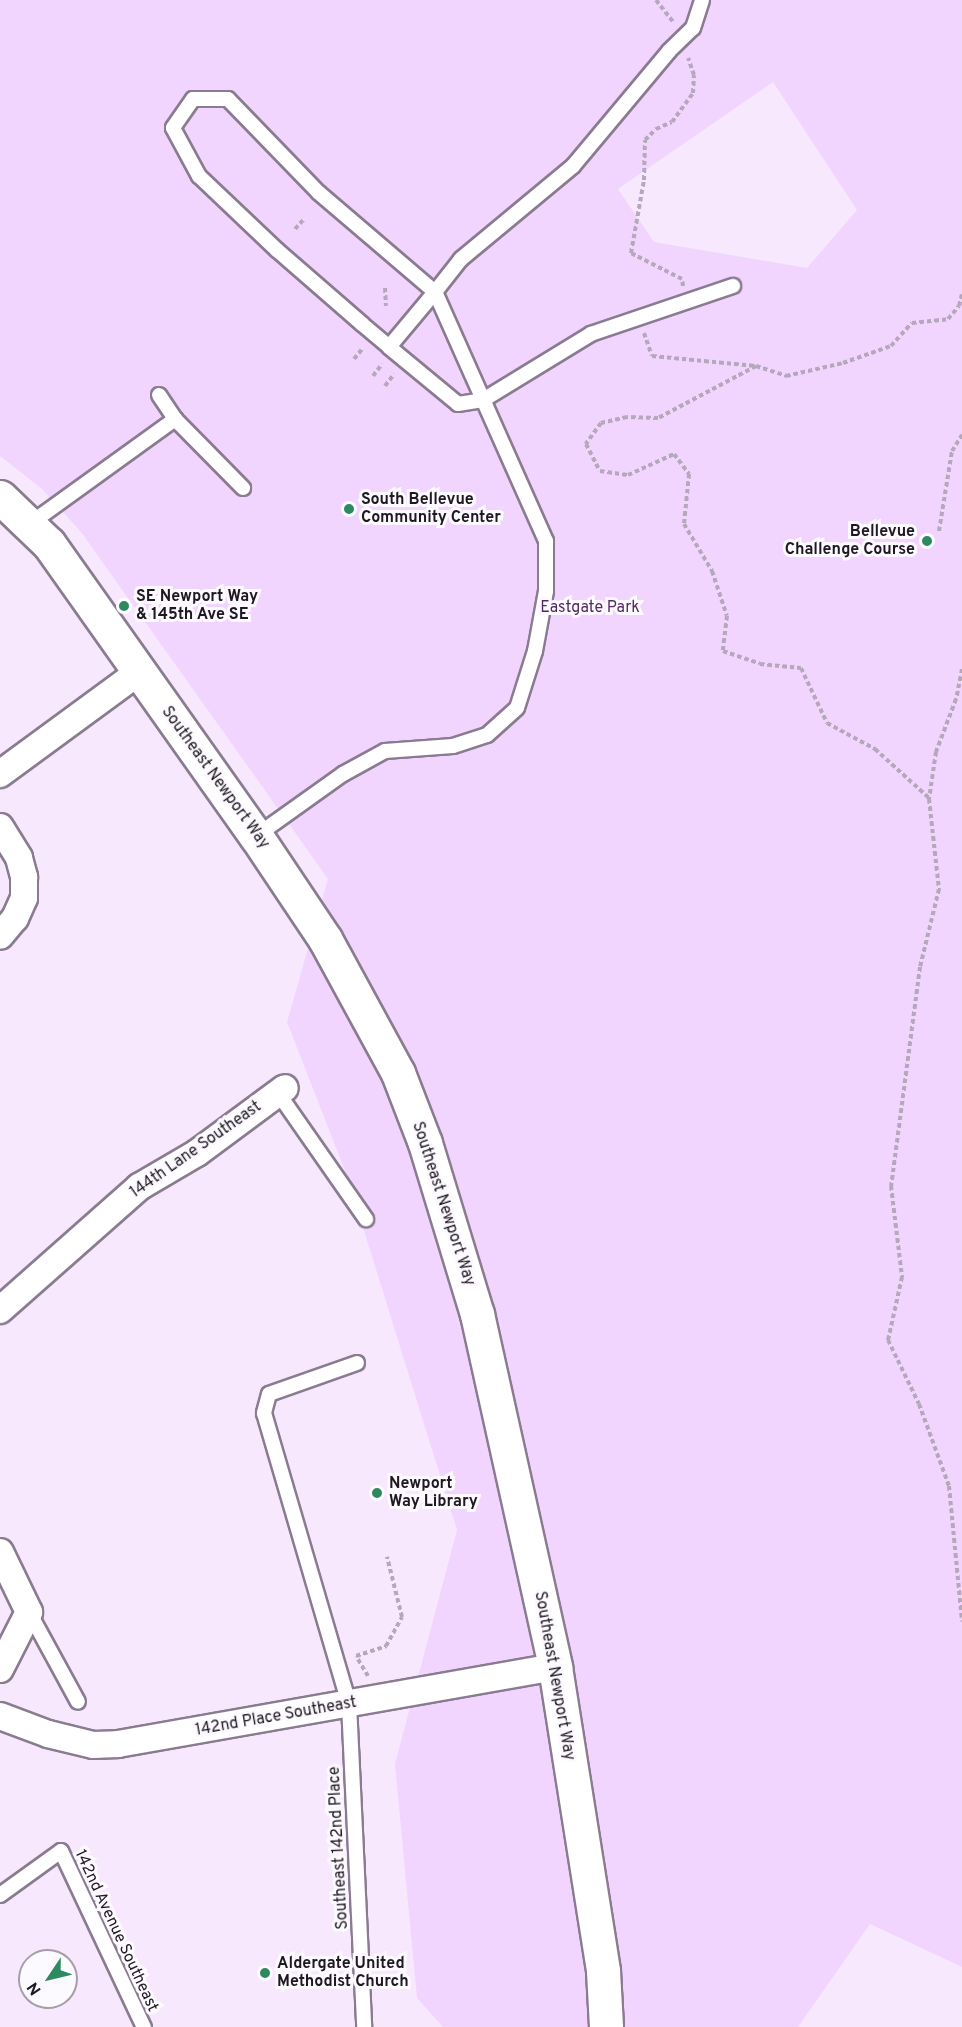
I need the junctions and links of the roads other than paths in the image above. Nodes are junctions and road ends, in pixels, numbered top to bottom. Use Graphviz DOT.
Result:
graph roads {
  1 [pos="702,0"];
  2 [pos="733,286"];
  3 [pos="435,292"];
  4 [pos="388,353"];
  5 [pos="159,395"];
  6 [pos="483,400"];
  7 [pos="175,419"];
  8 [pos="243,488"];
  9 [pos="0,497"];
  10 [pos="31,523"];
  11 [pos="139,672"];
  12 [pos="0,774"];
  13 [pos="0,827"];
  14 [pos="256,836"];
  15 [pos="8,927"];
  16 [pos="281,1090"];
  17 [pos="366,1219"];
  18 [pos="0,1310"];
  19 [pos="357,1363"];
  20 [pos="0,1552"];
  21 [pos="29,1612"];
  22 [pos="555,1667"];
  23 [pos="0,1669"];
  24 [pos="78,1702"];
  25 [pos="349,1704"];
  26 [pos="0,1716"];
  27 [pos="0,1895"];
  28 [pos="144,2027"];
  29 [pos="364,2027"];
  30 [pos="606,2027"];
  1 -- 3 [label="lane"];
  2 -- 6 [label="lane"];
  3 -- 4 [label="lane"];
  3 -- 4 [label="lane"];
  3 -- 6 [label="lane"];
  4 -- 6 [label="lane"];
  5 -- 7 [label="lane"];
  6 -- 14 [label="lane"];
  7 -- 8 [label="lane"];
  7 -- 10 [label="lane"];
  9 -- 10 [label="main road, Southeast Newport Way"];
  10 -- 11 [label="main road, Southeast Newport Way"];
  11 -- 12 [label="street"];
  11 -- 14 [label="main road, Southeast Newport Way"];
  13 -- 15 [label="street"];
  14 -- 22 [label="main road, Southeast Newport Way"];
  16 -- 17 [label="lane"];
  16 -- 18 [label="street, 144th Lane Southeast"];
  19 -- 25 [label="lane, Southeast 142nd Place"];
  20 -- 21 [label="street"];
  21 -- 23 [label="street"];
  21 -- 24 [label="lane"];
  22 -- 25 [label="street, 142nd Place Southeast"];
  22 -- 30 [label="main road, Southeast Newport Way"];
  25 -- 26 [label="street, 142nd Place Southeast"];
  25 -- 29 [label="lane, Southeast 142nd Place"];
  27 -- 28 [label="lane, 142nd Avenue Southeast"];
}
